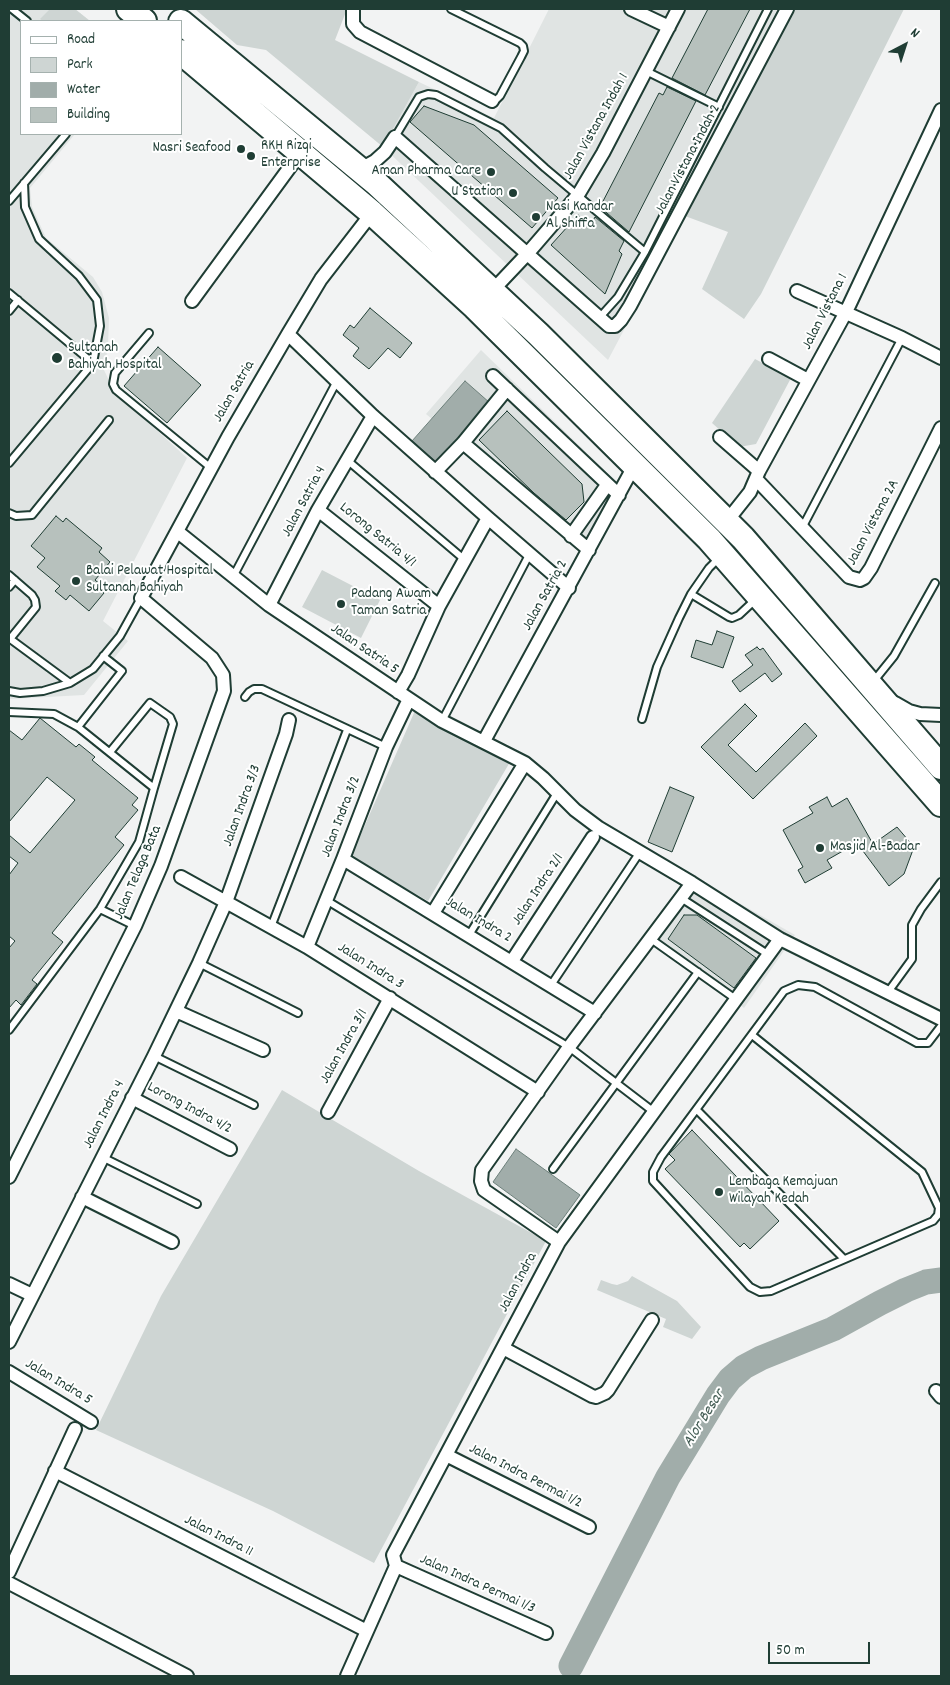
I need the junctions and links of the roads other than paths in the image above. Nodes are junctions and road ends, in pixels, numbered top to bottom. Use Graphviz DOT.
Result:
graph roads {
  1 [pos="12,9"];
  2 [pos="129,9"];
  3 [pos="165,9"];
  4 [pos="353,9"];
  5 [pos="451,9"];
  6 [pos="631,9"];
  7 [pos="678,9"];
  8 [pos="768,9"];
  9 [pos="787,9"];
  10 [pos="26,20"];
  11 [pos="143,20"];
  12 [pos="179,20"];
  13 [pos="182,23"];
  14 [pos="669,27"];
  15 [pos="182,53"];
  16 [pos="646,71"];
  17 [pos="492,101"];
  18 [pos="719,107"];
  19 [pos="941,110"];
  20 [pos="65,135"];
  21 [pos="395,137"];
  22 [pos="301,152"];
  23 [pos="359,170"];
  24 [pos="24,183"];
  25 [pos="578,195"];
  26 [pos="9,202"];
  27 [pos="372,213"];
  28 [pos="645,252"];
  29 [pos="528,253"];
  30 [pos="493,290"];
  31 [pos="797,290"];
  32 [pos="9,293"];
  33 [pos="18,300"];
  34 [pos="192,301"];
  35 [pos="9,311"];
  36 [pos="846,312"];
  37 [pos="600,317"];
  38 [pos="149,333"];
  39 [pos="288,334"];
  40 [pos="902,338"];
  41 [pos="941,358"];
  42 [pos="769,359"];
  43 [pos="92,363"];
  44 [pos="493,376"];
  45 [pos="808,380"];
  46 [pos="337,381"];
  47 [pos="506,389"];
  48 [pos="373,416"];
  49 [pos="110,420"];
  50 [pos="941,428"];
  51 [pos="720,437"];
  52 [pos="463,443"];
  53 [pos="346,460"];
  54 [pos="9,462"];
  55 [pos="634,466"];
  56 [pos="211,468"];
  57 [pos="435,472"];
  58 [pos="758,475"];
  59 [pos="607,485"];
  60 [pos="619,495"];
  61 [pos="318,510"];
  62 [pos="9,513"];
  63 [pos="488,518"];
  64 [pos="727,521"];
  65 [pos="802,528"];
  66 [pos="178,532"];
  67 [pos="572,536"];
  68 [pos="589,550"];
  69 [pos="529,554"];
  70 [pos="724,554"];
  71 [pos="465,560"];
  72 [pos="9,575"];
  73 [pos="234,576"];
  74 [pos="15,580"];
  75 [pos="934,583"];
  76 [pos="9,587"];
  77 [pos="569,588"];
  78 [pos="691,594"];
  79 [pos="760,596"];
  80 [pos="141,598"];
  81 [pos="269,605"];
  82 [pos="439,606"];
  83 [pos="9,639"];
  84 [pos="103,656"];
  85 [pos="70,683"];
  86 [pos="871,684"];
  87 [pos="9,692"];
  88 [pos="398,692"];
  89 [pos="246,697"];
  90 [pos="409,700"];
  91 [pos="296,705"];
  92 [pos="9,712"];
  93 [pos="941,715"];
  94 [pos="642,719"];
  95 [pos="289,720"];
  96 [pos="442,722"];
  97 [pos="78,727"];
  98 [pos="347,730"];
  99 [pos="484,741"];
  100 [pos="386,747"];
  101 [pos="110,752"];
  102 [pos="525,763"];
  103 [pos="941,767"];
  104 [pos="154,788"];
  105 [pos="557,792"];
  106 [pos="941,804"];
  107 [pos="593,837"];
  108 [pos="640,852"];
  109 [pos="343,859"];
  110 [pos="182,877"];
  111 [pos="941,882"];
  112 [pos="692,883"];
  113 [pos="681,898"];
  114 [pos="326,900"];
  115 [pos="226,902"];
  116 [pos="100,909"];
  117 [pos="433,913"];
  118 [pos="135,926"];
  119 [pos="271,927"];
  120 [pos="469,935"];
  121 [pos="651,938"];
  122 [pos="780,939"];
  123 [pos="307,947"];
  124 [pos="769,955"];
  125 [pos="512,961"];
  126 [pos="199,962"];
  127 [pos="698,972"];
  128 [pos="550,985"];
  129 [pos="888,992"];
  130 [pos="390,998"];
  131 [pos="736,1000"];
  132 [pos="176,1011"];
  133 [pos="298,1013"];
  134 [pos="595,1013"];
  135 [pos="941,1019"];
  136 [pos="941,1026"];
  137 [pos="9,1030"];
  138 [pos="752,1035"];
  139 [pos="569,1048"];
  140 [pos="263,1050"];
  141 [pos="154,1056"];
  142 [pos="616,1084"];
  143 [pos="538,1092"];
  144 [pos="132,1098"];
  145 [pos="254,1105"];
  146 [pos="697,1110"];
  147 [pos="328,1112"];
  148 [pos="654,1112"];
  149 [pos="230,1149"];
  150 [pos="102,1157"];
  151 [pos="553,1169"];
  152 [pos="9,1177"];
  153 [pos="82,1197"];
  154 [pos="197,1204"];
  155 [pos="172,1242"];
  156 [pos="559,1242"];
  157 [pos="844,1259"];
  158 [pos="9,1284"];
  159 [pos="32,1295"];
  160 [pos="652,1320"];
  161 [pos="9,1342"];
  162 [pos="503,1348"];
  163 [pos="9,1372"];
  164 [pos="91,1422"];
  165 [pos="75,1429"];
  166 [pos="446,1455"];
  167 [pos="55,1471"];
  168 [pos="590,1527"];
  169 [pos="396,1566"];
  170 [pos="9,1572"];
  171 [pos="9,1583"];
  172 [pos="367,1631"];
  173 [pos="546,1633"];
  174 [pos="187,1676"];
  175 [pos="346,1676"];
  1 -- 10 [label="lane"];
  2 -- 11 [label="highway"];
  3 -- 12 [label="highway"];
  4 -- 17 [label="street"];
  5 -- 17 [label="lane"];
  6 -- 14 [label="street"];
  7 -- 14 [label="street, Jalan Vistana Indah 1"];
  8 -- 18 [label="lane"];
  9 -- 37 [label="street, Jalan Vistana Indah 2"];
  13 -- 23 [label="highway"];
  14 -- 16 [label="street, Jalan Vistana Indah 1"];
  15 -- 22 [label="highway"];
  16 -- 18 [label="lane"];
  16 -- 25 [label="street, Jalan Vistana Indah 1"];
  18 -- 28 [label="lane"];
  19 -- 36 [label="street, Jalan Vistana 1"];
  20 -- 24 [label="lane"];
  21 -- 23 [label="street"];
  21 -- 25 [label="lane"];
  21 -- 29 [label="street"];
  22 -- 27 [label="highway"];
  22 -- 34 [label="street"];
  23 -- 30 [label="highway"];
  24 -- 26 [label="lane"];
  24 -- 43 [label="lane"];
  25 -- 28 [label="lane"];
  25 -- 29 [label="street, Jalan Vistana Indah 1"];
  27 -- 39 [label="street, Jalan Satria"];
  27 -- 55 [label="highway"];
  28 -- 37 [label="lane"];
  29 -- 30 [label="street, Jalan Vistana Indah 1"];
  29 -- 37 [label="street"];
  30 -- 64 [label="highway"];
  31 -- 36 [label="street"];
  32 -- 33 [label="lane"];
  33 -- 35 [label="lane"];
  33 -- 43 [label="lane"];
  36 -- 40 [label="street"];
  36 -- 45 [label="street, Jalan Vistana 1"];
  38 -- 56 [label="lane"];
  39 -- 46 [label="street"];
  39 -- 56 [label="street, Jalan Satria"];
  40 -- 41 [label="street"];
  40 -- 65 [label="lane"];
  42 -- 45 [label="street"];
  43 -- 54 [label="lane"];
  44 -- 47 [label="street"];
  45 -- 58 [label="street, Jalan Vistana 1"];
  46 -- 48 [label="street"];
  46 -- 73 [label="lane"];
  47 -- 52 [label="street"];
  47 -- 59 [label="street"];
  48 -- 53 [label="street, Jalan Satria 4"];
  48 -- 57 [label="street"];
  49 -- 62 [label="lane"];
  50 -- 65 [label="street, Jalan Vistana 2A"];
  51 -- 58 [label="street, Jalan Vistana 2A"];
  52 -- 57 [label="street"];
  52 -- 67 [label="street"];
  53 -- 61 [label="street, Jalan Satria 4"];
  53 -- 71 [label="lane"];
  55 -- 60 [label="street, Jalan Satria 2"];
  55 -- 70 [label="highway"];
  56 -- 66 [label="street, Jalan Satria"];
  57 -- 63 [label="street"];
  58 -- 64 [label="street, Jalan Vistana 1"];
  58 -- 65 [label="street, Jalan Vistana 2A"];
  59 -- 60 [label="street"];
  59 -- 67 [label="street"];
  60 -- 68 [label="street, Jalan Satria 2"];
  61 -- 81 [label="street, Jalan Satria 4"];
  61 -- 82 [label="street, Lorong Satria 4/1"];
  63 -- 69 [label="street"];
  63 -- 71 [label="street"];
  64 -- 86 [label="highway"];
  66 -- 73 [label="street, Jalan Satria 5"];
  66 -- 80 [label="street, Jalan Satria"];
  67 -- 68 [label="street"];
  68 -- 77 [label="street, Jalan Satria 2"];
  69 -- 77 [label="street"];
  69 -- 96 [label="lane"];
  70 -- 78 [label="lane"];
  70 -- 79 [label="highway"];
  71 -- 82 [label="street"];
  72 -- 74 [label="lane"];
  73 -- 81 [label="street, Jalan Satria 5"];
  74 -- 76 [label="lane"];
  74 -- 83 [label="lane"];
  75 -- 86 [label="lane"];
  77 -- 99 [label="street, Jalan Satria 2"];
  78 -- 79 [label="lane"];
  78 -- 94 [label="lane"];
  79 -- 106 [label="highway"];
  80 -- 84 [label="lane"];
  80 -- 118 [label="street, Jalan Telaga Bata"];
  81 -- 88 [label="street, Jalan Satria 5"];
  82 -- 88 [label="street"];
  83 -- 85 [label="lane"];
  84 -- 85 [label="lane"];
  84 -- 97 [label="lane"];
  85 -- 87 [label="lane"];
  86 -- 93 [label="street"];
  86 -- 103 [label="highway"];
  88 -- 90 [label="street, Jalan Satria 5"];
  89 -- 91 [label="lane"];
  90 -- 96 [label="street, Jalan Satria 5"];
  90 -- 100 [label="street, Jalan Indra 3/2"];
  91 -- 95 [label="lane"];
  91 -- 98 [label="lane"];
  92 -- 97 [label="lane"];
  95 -- 115 [label="street, Jalan Indra 3/3"];
  96 -- 99 [label="street, Jalan Satria 5"];
  97 -- 101 [label="lane"];
  98 -- 100 [label="lane"];
  98 -- 119 [label="lane"];
  99 -- 102 [label="street, Jalan Satria 5"];
  100 -- 109 [label="street, Jalan Indra 3/2"];
  101 -- 104 [label="lane"];
  101 -- 104 [label="lane"];
  102 -- 105 [label="street, Jalan Satria 5"];
  102 -- 117 [label="street"];
  104 -- 116 [label="lane"];
  105 -- 108 [label="street, Jalan Satria 5"];
  105 -- 120 [label="lane"];
  107 -- 125 [label="street, Jalan Indra 2/1"];
  108 -- 112 [label="street, Jalan Satria 5"];
  108 -- 128 [label="lane"];
  109 -- 114 [label="street, Jalan Indra 3/2"];
  109 -- 117 [label="street, Jalan Indra 2"];
  110 -- 115 [label="street, Jalan Indra 3"];
  111 -- 129 [label="lane"];
  112 -- 113 [label="street"];
  112 -- 122 [label="street, Jalan Satria 5"];
  113 -- 121 [label="street"];
  113 -- 124 [label="lane"];
  114 -- 123 [label="street, Jalan Indra 3/2"];
  114 -- 139 [label="lane"];
  115 -- 119 [label="street, Jalan Indra 3"];
  115 -- 126 [label="street, Jalan Indra 4"];
  116 -- 118 [label="lane"];
  116 -- 137 [label="lane"];
  117 -- 120 [label="street, Jalan Indra 2"];
  118 -- 152 [label="street, Jalan Telaga Bata"];
  119 -- 123 [label="street, Jalan Indra 3"];
  120 -- 125 [label="street, Jalan Indra 2"];
  121 -- 127 [label="lane"];
  121 -- 134 [label="street"];
  122 -- 124 [label="street, Jalan Indra"];
  122 -- 129 [label="street, Jalan Satria 5"];
  123 -- 130 [label="street, Jalan Indra 3"];
  124 -- 131 [label="street, Jalan Indra"];
  125 -- 128 [label="street, Jalan Indra 2"];
  126 -- 132 [label="street, Jalan Indra 4"];
  126 -- 133 [label="lane"];
  127 -- 131 [label="lane"];
  127 -- 142 [label="lane"];
  128 -- 134 [label="street, Jalan Indra 2"];
  129 -- 135 [label="street, Jalan Satria 5"];
  130 -- 143 [label="street, Jalan Indra 3"];
  130 -- 147 [label="street, Jalan Indra 3/1"];
  131 -- 148 [label="street, Jalan Indra"];
  132 -- 140 [label="street"];
  132 -- 141 [label="street, Jalan Indra 4"];
  134 -- 139 [label="street"];
  136 -- 138 [label="lane"];
  138 -- 146 [label="lane"];
  138 -- 157 [label="lane"];
  139 -- 142 [label="lane"];
  139 -- 143 [label="street"];
  141 -- 144 [label="street, Jalan Indra 4"];
  141 -- 145 [label="lane"];
  142 -- 148 [label="lane"];
  142 -- 151 [label="lane"];
  143 -- 156 [label="street"];
  144 -- 149 [label="street, Lorong Indra 4/2"];
  144 -- 150 [label="street, Jalan Indra 4"];
  146 -- 157 [label="lane"];
  146 -- 157 [label="lane"];
  148 -- 156 [label="street, Jalan Indra"];
  150 -- 153 [label="street, Jalan Indra 4"];
  150 -- 154 [label="lane"];
  153 -- 155 [label="street"];
  153 -- 159 [label="street, Jalan Indra 4"];
  156 -- 162 [label="street, Jalan Indra"];
  158 -- 159 [label="street"];
  159 -- 161 [label="street, Jalan Indra 4"];
  160 -- 162 [label="street"];
  162 -- 166 [label="street, Jalan Indra"];
  163 -- 164 [label="street, Jalan Indra 5"];
  165 -- 167 [label="street"];
  166 -- 168 [label="street, Jalan Indra Permai 1/2"];
  166 -- 169 [label="street, Jalan Indra"];
  167 -- 170 [label="street"];
  167 -- 172 [label="street, Jalan Indra 11"];
  169 -- 172 [label="street, Jalan Indra"];
  169 -- 173 [label="street, Jalan Indra Permai 1/3"];
  171 -- 174 [label="street"];
  172 -- 175 [label="street, Jalan Indra"];
}
